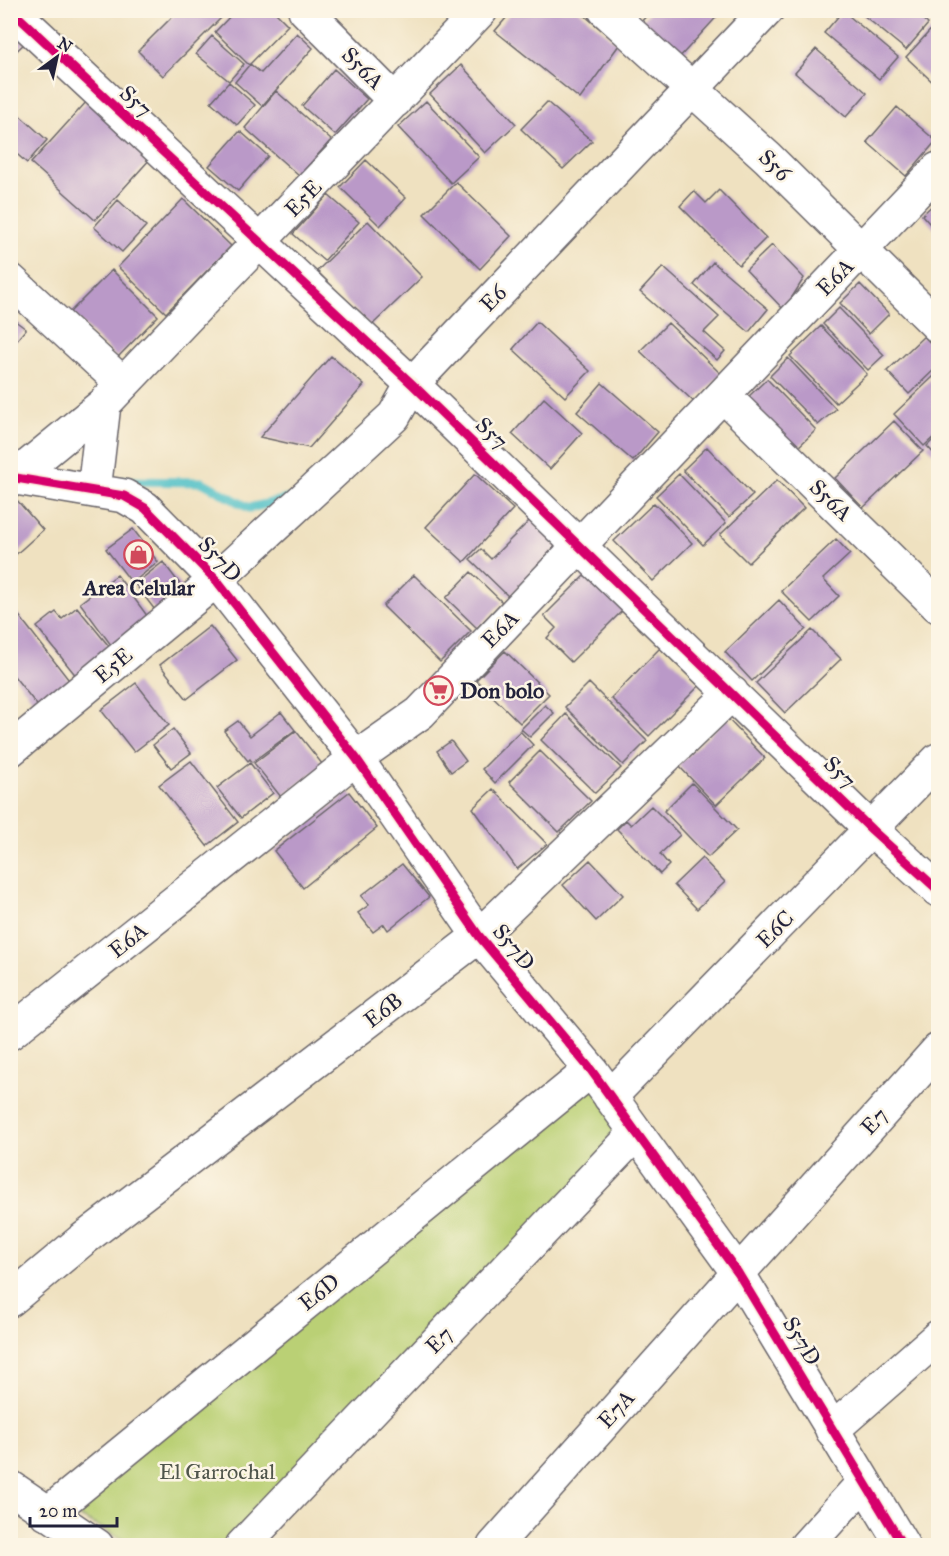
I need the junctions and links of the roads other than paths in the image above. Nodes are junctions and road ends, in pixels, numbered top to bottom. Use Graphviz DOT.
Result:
graph roads {
  1 [pos="11,10"];
  2 [pos="305,10"];
  3 [pos="481,10"];
  4 [pos="605,10"];
  5 [pos="767,10"];
  6 [pos="690,89"];
  7 [pos="395,101"];
  8 [pos="939,169"];
  9 [pos="260,243"];
  10 [pos="861,250"];
  11 [pos="10,280"];
  12 [pos="939,326"];
  13 [pos="412,384"];
  14 [pos="113,394"];
  15 [pos="723,395"];
  16 [pos="12,478"];
  17 [pos="94,491"];
  18 [pos="580,545"];
  19 [pos="216,580"];
  20 [pos="939,606"];
  21 [pos="732,693"];
  22 [pos="10,750"];
  23 [pos="356,758"];
  24 [pos="939,760"];
  25 [pos="872,830"];
  26 [pos="939,890"];
  27 [pos="479,936"];
  28 [pos="10,1034"];
  29 [pos="939,1050"];
  30 [pos="591,1070"];
  31 [pos="610,1096"];
  32 [pos="636,1133"];
  33 [pos="738,1273"];
  34 [pos="10,1300"];
  35 [pos="939,1337"];
  36 [pos="832,1430"];
  37 [pos="864,1482"];
  38 [pos="10,1487"];
  39 [pos="47,1514"];
  40 [pos="97,1545"];
  41 [pos="242,1545"];
  42 [pos="494,1545"];
  43 [pos="806,1545"];
  44 [pos="903,1545"];
  1 -- 9 [label="street, S57"];
  2 -- 7 [label="street, S56A"];
  3 -- 7 [label="street, E5E"];
  4 -- 6 [label="street, S56"];
  5 -- 6 [label="street, E6"];
  6 -- 10 [label="street, S56"];
  6 -- 13 [label="street, E6"];
  7 -- 9 [label="street, E5E"];
  8 -- 10 [label="street, E6A"];
  9 -- 13 [label="street, S57"];
  9 -- 14 [label="street, E5E"];
  10 -- 12 [label="street, S56"];
  10 -- 15 [label="street, E6A"];
  11 -- 14 [label="street"];
  13 -- 18 [label="street, S57"];
  13 -- 19 [label="street, E6"];
  14 -- 16 [label="street, E5E"];
  14 -- 17 [label="street"];
  15 -- 18 [label="street, E6A"];
  15 -- 20 [label="street, S56A"];
  16 -- 17 [label="street, S57D"];
  17 -- 19 [label="street, S57D"];
  18 -- 21 [label="street, S57"];
  18 -- 23 [label="street, E6A"];
  19 -- 22 [label="street, E5E"];
  19 -- 23 [label="street, S57D"];
  21 -- 25 [label="street, S57"];
  21 -- 27 [label="street, E6B"];
  23 -- 27 [label="street, S57D"];
  23 -- 28 [label="street, E6A"];
  24 -- 25 [label="street, E6C"];
  25 -- 26 [label="street, S57"];
  25 -- 31 [label="street, E6C"];
  27 -- 30 [label="street, S57D"];
  27 -- 34 [label="street, E6B"];
  29 -- 33 [label="street, E7"];
  30 -- 31 [label="street, S57D"];
  30 -- 39 [label="street, E6D"];
  31 -- 32 [label="street, S57D"];
  32 -- 33 [label="street, S57D"];
  32 -- 41 [label="street, E7"];
  33 -- 36 [label="street, S57D"];
  33 -- 42 [label="street, E7A"];
  35 -- 36 [label="street"];
  36 -- 37 [label="street, S57D"];
  37 -- 43 [label="street"];
  37 -- 44 [label="street, S57D"];
  38 -- 39 [label="street"];
  39 -- 40 [label="street"];
}
